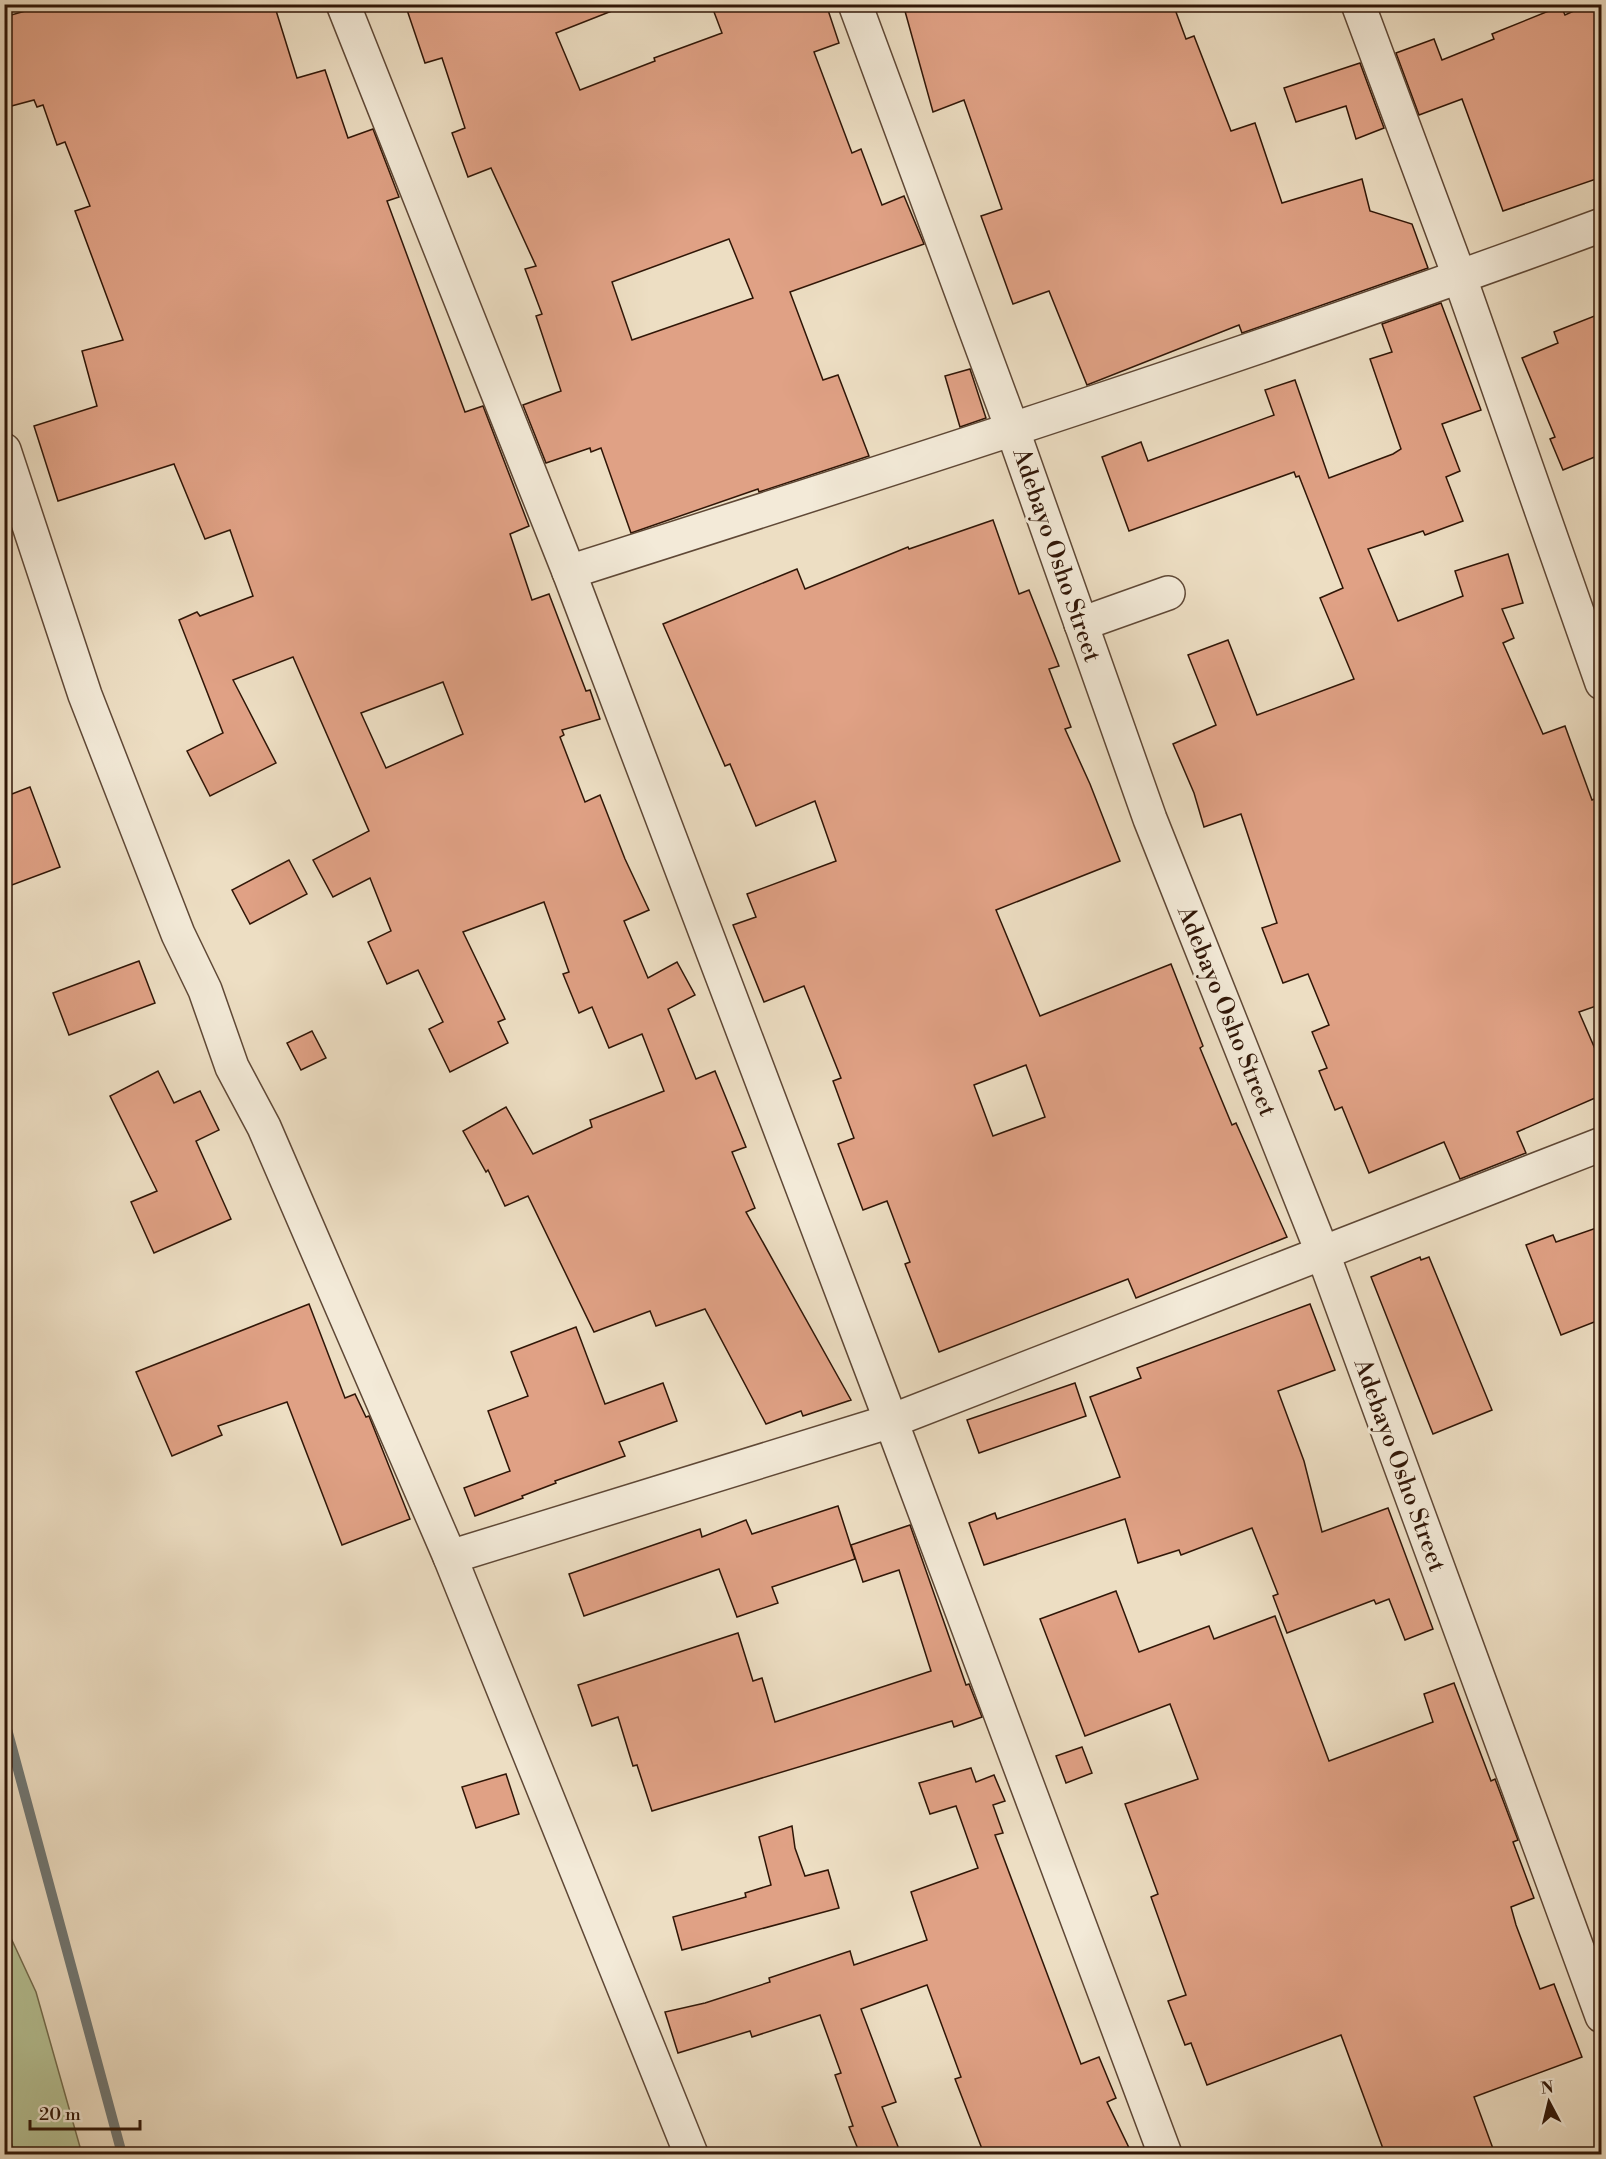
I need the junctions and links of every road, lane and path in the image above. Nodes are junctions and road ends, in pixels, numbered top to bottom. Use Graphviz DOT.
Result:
graph roads {
  1 [pos="343,4"];
  2 [pos="855,4"];
  3 [pos="1358,4"];
  4 [pos="1602,225"];
  5 [pos="1460,278"];
  6 [pos="1013,431"];
  7 [pos="4,450"];
  8 [pos="569,572"];
  9 [pos="1168,593"];
  10 [pos="1081,624"];
  11 [pos="1602,682"];
  12 [pos="1602,1144"];
  13 [pos="1323,1254"];
  14 [pos="891,1420"];
  15 [pos="450,1557"];
  16 [pos="1602,2016"];
  17 [pos="691,2154"];
  18 [pos="1165,2154"];
  1 -- 8 [label="street"];
  2 -- 6 [label="street, Adebayo Osho Street"];
  3 -- 5 [label="street"];
  4 -- 5 [label="street"];
  5 -- 6 [label="street"];
  5 -- 11 [label="street"];
  6 -- 8 [label="street"];
  6 -- 10 [label="street, Adebayo Osho Street"];
  7 -- 15 [label="street"];
  8 -- 14 [label="street"];
  9 -- 10 [label="street"];
  10 -- 13 [label="street, Adebayo Osho Street"];
  12 -- 13 [label="street"];
  13 -- 14 [label="street"];
  13 -- 16 [label="street, Adebayo Osho Street"];
  14 -- 15 [label="street"];
  14 -- 18 [label="street"];
  15 -- 17 [label="street"];
}
